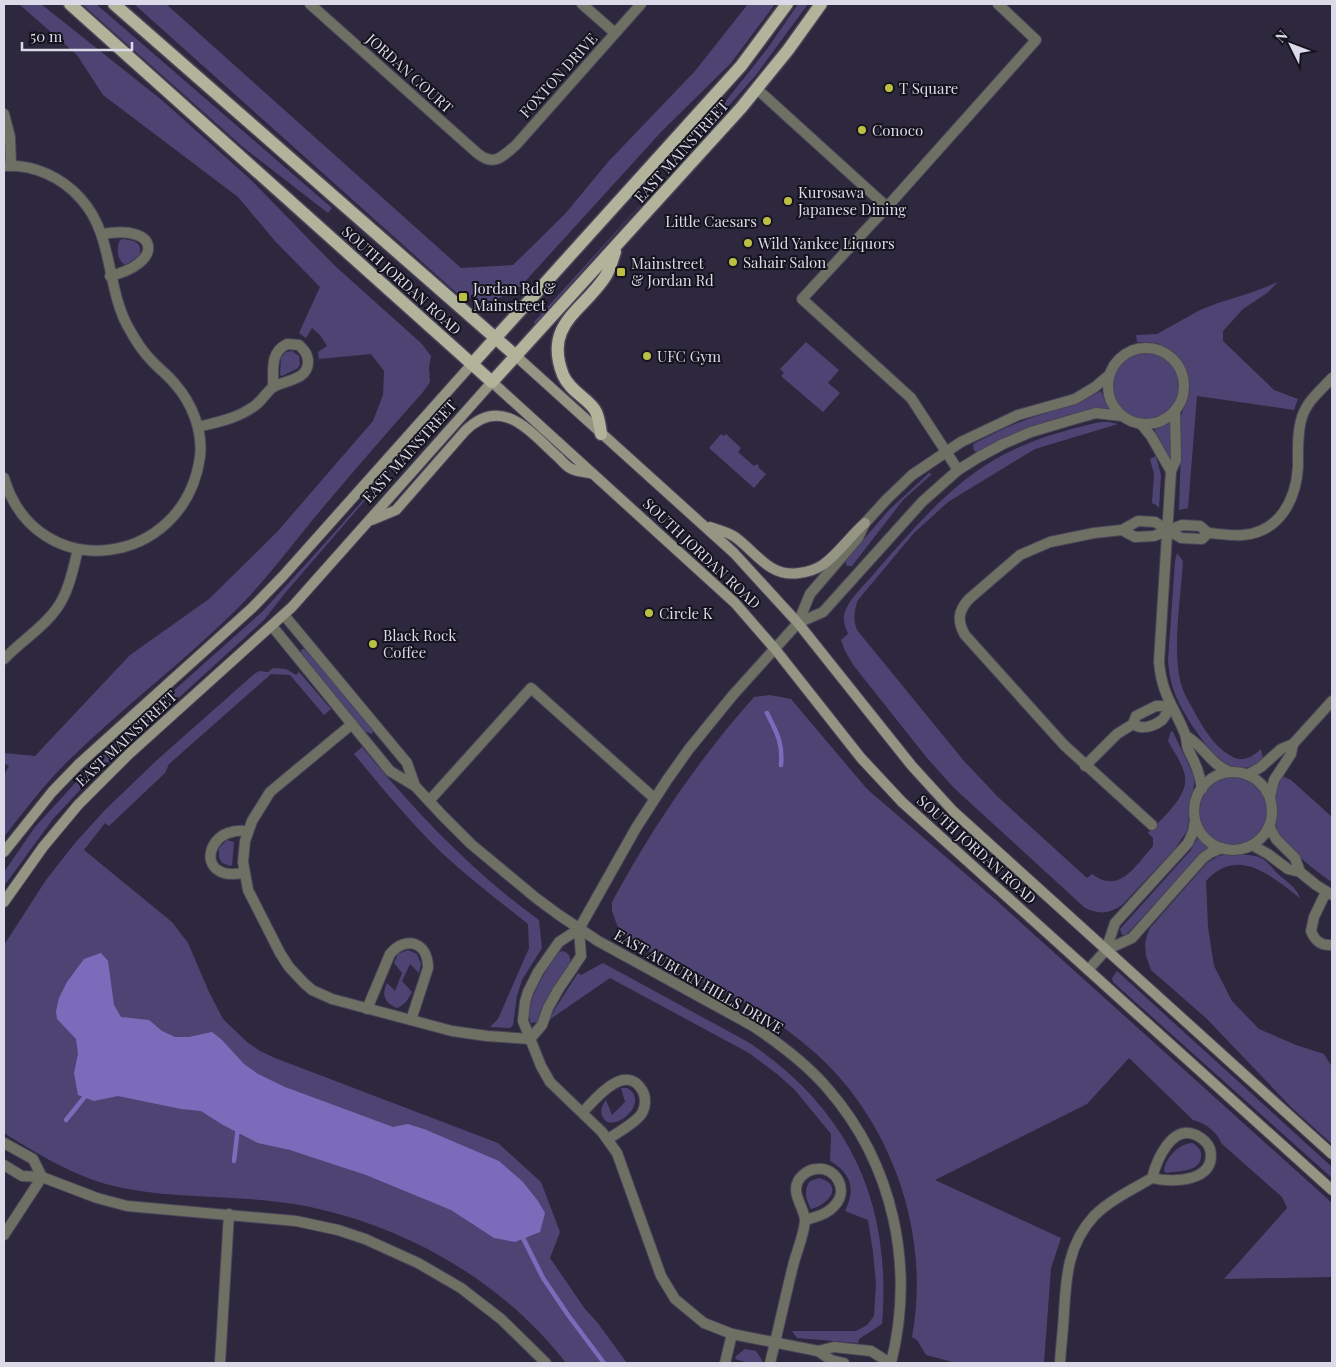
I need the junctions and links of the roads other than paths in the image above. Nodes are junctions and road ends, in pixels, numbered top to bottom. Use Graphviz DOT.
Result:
graph roads {
  1 [pos="70,4"];
  2 [pos="114,4"];
  3 [pos="310,4"];
  4 [pos="582,4"];
  5 [pos="641,4"];
  6 [pos="787,4"];
  7 [pos="820,4"];
  8 [pos="998,4"];
  9 [pos="615,33"];
  10 [pos="757,89"];
  11 [pos="4,114"];
  12 [pos="492,160"];
  13 [pos="8,166"];
  14 [pos="887,206"];
  15 [pos="103,234"];
  16 [pos="619,243"];
  17 [pos="110,276"];
  18 [pos="496,338"];
  19 [pos="516,356"];
  20 [pos="472,364"];
  21 [pos="1109,375"];
  22 [pos="1332,378"];
  23 [pos="492,382"];
  24 [pos="273,388"];
  25 [pos="1175,411"];
  26 [pos="1122,416"];
  27 [pos="1141,424"];
  28 [pos="198,427"];
  29 [pos="601,434"];
  30 [pos="946,451"];
  31 [pos="958,470"];
  32 [pos="1171,471"];
  33 [pos="594,475"];
  34 [pos="4,478"];
  35 [pos="368,521"];
  36 [pos="866,523"];
  37 [pos="703,525"];
  38 [pos="1122,530"];
  39 [pos="1168,531"];
  40 [pos="78,549"];
  41 [pos="284,615"];
  42 [pos="798,623"];
  43 [pos="272,626"];
  44 [pos="775,649"];
  45 [pos="4,659"];
  46 [pos="1332,701"];
  47 [pos="1171,706"];
  48 [pos="352,724"];
  49 [pos="1133,724"];
  50 [pos="1186,736"];
  51 [pos="1293,744"];
  52 [pos="1086,766"];
  53 [pos="1230,772"];
  54 [pos="1247,775"];
  55 [pos="415,786"];
  56 [pos="1202,789"];
  57 [pos="1270,797"];
  58 [pos="654,798"];
  59 [pos="429,801"];
  60 [pos="1196,819"];
  61 [pos="1152,825"];
  62 [pos="1269,826"];
  63 [pos="248,831"];
  64 [pos="1252,845"];
  65 [pos="1222,848"];
  66 [pos="4,852"];
  67 [pos="1300,872"];
  68 [pos="244,873"];
  69 [pos="1329,894"];
  70 [pos="4,902"];
  71 [pos="579,929"];
  72 [pos="1332,945"];
  73 [pos="1106,950"];
  74 [pos="1088,970"];
  75 [pos="367,1009"];
  76 [pos="411,1020"];
  77 [pos="530,1039"];
  78 [pos="582,1112"];
  79 [pos="608,1139"];
  80 [pos="4,1142"];
  81 [pos="1332,1154"];
  82 [pos="4,1164"];
  83 [pos="42,1177"];
  84 [pos="1152,1178"];
  85 [pos="1332,1190"];
  86 [pos="229,1214"];
  87 [pos="805,1220"];
  88 [pos="4,1235"];
  89 [pos="732,1334"];
  90 [pos="775,1343"];
  91 [pos="818,1351"];
  92 [pos="220,1363"];
  93 [pos="546,1363"];
  94 [pos="725,1363"];
  95 [pos="770,1363"];
  96 [pos="844,1363"];
  97 [pos="891,1363"];
  98 [pos="1060,1363"];
  1 -- 20 [label="main road, SOUTH JORDAN ROAD"];
  2 -- 18 [label="main road, SOUTH JORDAN ROAD"];
  3 -- 12 [label="street, JORDAN COURT"];
  4 -- 9 [label="street"];
  5 -- 9 [label="street, FOXTON DRIVE"];
  6 -- 18 [label="main road, EAST MAINSTREET"];
  7 -- 10 [label="main road, EAST MAINSTREET"];
  8 -- 14 [label="street"];
  9 -- 12 [label="street, FOXTON DRIVE"];
  10 -- 14 [label="street"];
  10 -- 16 [label="main road, EAST MAINSTREET"];
  11 -- 13 [label="street"];
  13 -- 15 [label="street"];
  14 -- 30 [label="street"];
  15 -- 17 [label="street"];
  15 -- 17 [label="street"];
  16 -- 19 [label="main road, EAST MAINSTREET"];
  16 -- 29 [label="main road"];
  17 -- 28 [label="street"];
  18 -- 19 [label="main road, SOUTH JORDAN ROAD"];
  18 -- 20 [label="main road, EAST MAINSTREET"];
  19 -- 23 [label="main road, EAST MAINSTREET"];
  19 -- 29 [label="main road, SOUTH JORDAN ROAD"];
  20 -- 23 [label="main road, SOUTH JORDAN ROAD"];
  20 -- 66 [label="main road, EAST MAINSTREET"];
  21 -- 25 [label="street"];
  21 -- 26 [label="street"];
  21 -- 30 [label="street"];
  22 -- 39 [label="street"];
  23 -- 33 [label="main road, SOUTH JORDAN ROAD"];
  23 -- 35 [label="main road, EAST MAINSTREET"];
  24 -- 24 [label="street"];
  24 -- 28 [label="street"];
  25 -- 27 [label="street"];
  25 -- 32 [label="street"];
  26 -- 27 [label="street"];
  26 -- 31 [label="street"];
  27 -- 32 [label="street"];
  28 -- 40 [label="street"];
  29 -- 37 [label="main road, SOUTH JORDAN ROAD"];
  30 -- 31 [label="street"];
  30 -- 36 [label="street"];
  31 -- 42 [label="street"];
  32 -- 39 [label="street"];
  33 -- 35 [label="main road"];
  33 -- 44 [label="main road, SOUTH JORDAN ROAD"];
  34 -- 40 [label="street"];
  35 -- 41 [label="main road, EAST MAINSTREET"];
  36 -- 37 [label="main road"];
  36 -- 42 [label="street"];
  37 -- 42 [label="main road, SOUTH JORDAN ROAD"];
  38 -- 39 [label="street"];
  38 -- 39 [label="street"];
  38 -- 52 [label="street"];
  39 -- 47 [label="street"];
  40 -- 45 [label="street"];
  41 -- 43 [label="main road, EAST MAINSTREET"];
  41 -- 55 [label="street, EAST AUBURN HILLS DRIVE"];
  42 -- 44 [label="street"];
  42 -- 73 [label="main road, SOUTH JORDAN ROAD"];
  43 -- 48 [label="street, EAST AUBURN HILLS DRIVE"];
  43 -- 70 [label="main road, EAST MAINSTREET"];
  44 -- 58 [label="street"];
  44 -- 74 [label="main road, SOUTH JORDAN ROAD"];
  46 -- 51 [label="street"];
  47 -- 49 [label="street"];
  47 -- 49 [label="street"];
  47 -- 50 [label="street"];
  48 -- 55 [label="street, EAST AUBURN HILLS DRIVE"];
  48 -- 63 [label="street"];
  49 -- 52 [label="street"];
  50 -- 53 [label="street"];
  50 -- 56 [label="street"];
  51 -- 54 [label="street"];
  51 -- 57 [label="street"];
  52 -- 61 [label="street"];
  53 -- 54 [label="street"];
  53 -- 56 [label="street"];
  54 -- 57 [label="street"];
  55 -- 59 [label="street, EAST AUBURN HILLS DRIVE"];
  56 -- 60 [label="street"];
  57 -- 62 [label="street"];
  58 -- 59 [label="street"];
  58 -- 71 [label="street"];
  59 -- 71 [label="street, EAST AUBURN HILLS DRIVE"];
  60 -- 65 [label="street"];
  60 -- 73 [label="street"];
  62 -- 64 [label="street"];
  62 -- 67 [label="street"];
  63 -- 68 [label="street"];
  63 -- 68 [label="street"];
  64 -- 65 [label="street"];
  64 -- 67 [label="street"];
  65 -- 73 [label="street"];
  67 -- 69 [label="street"];
  68 -- 75 [label="street"];
  69 -- 72 [label="street"];
  71 -- 77 [label="street"];
  71 -- 77 [label="street, EAST AUBURN HILLS DRIVE"];
  71 -- 97 [label="street, EAST AUBURN HILLS DRIVE"];
  73 -- 74 [label="street"];
  73 -- 81 [label="main road, SOUTH JORDAN ROAD"];
  74 -- 85 [label="main road, SOUTH JORDAN ROAD"];
  75 -- 76 [label="street"];
  75 -- 76 [label="street"];
  76 -- 77 [label="street"];
  77 -- 78 [label="street, EAST AUBURN HILLS DRIVE"];
  78 -- 79 [label="street, EAST AUBURN HILLS DRIVE"];
  78 -- 79 [label="street"];
  79 -- 89 [label="street, EAST AUBURN HILLS DRIVE"];
  80 -- 83 [label="street"];
  82 -- 83 [label="street"];
  83 -- 86 [label="street"];
  83 -- 88 [label="street"];
  84 -- 84 [label="street"];
  84 -- 98 [label="street"];
  86 -- 92 [label="street"];
  86 -- 93 [label="street"];
  87 -- 87 [label="street"];
  87 -- 90 [label="street"];
  89 -- 90 [label="street, EAST AUBURN HILLS DRIVE"];
  89 -- 94 [label="street"];
  90 -- 91 [label="street, EAST AUBURN HILLS DRIVE"];
  90 -- 95 [label="street"];
  91 -- 96 [label="street, EAST AUBURN HILLS DRIVE"];
  91 -- 97 [label="street, EAST AUBURN HILLS DRIVE"];
}
